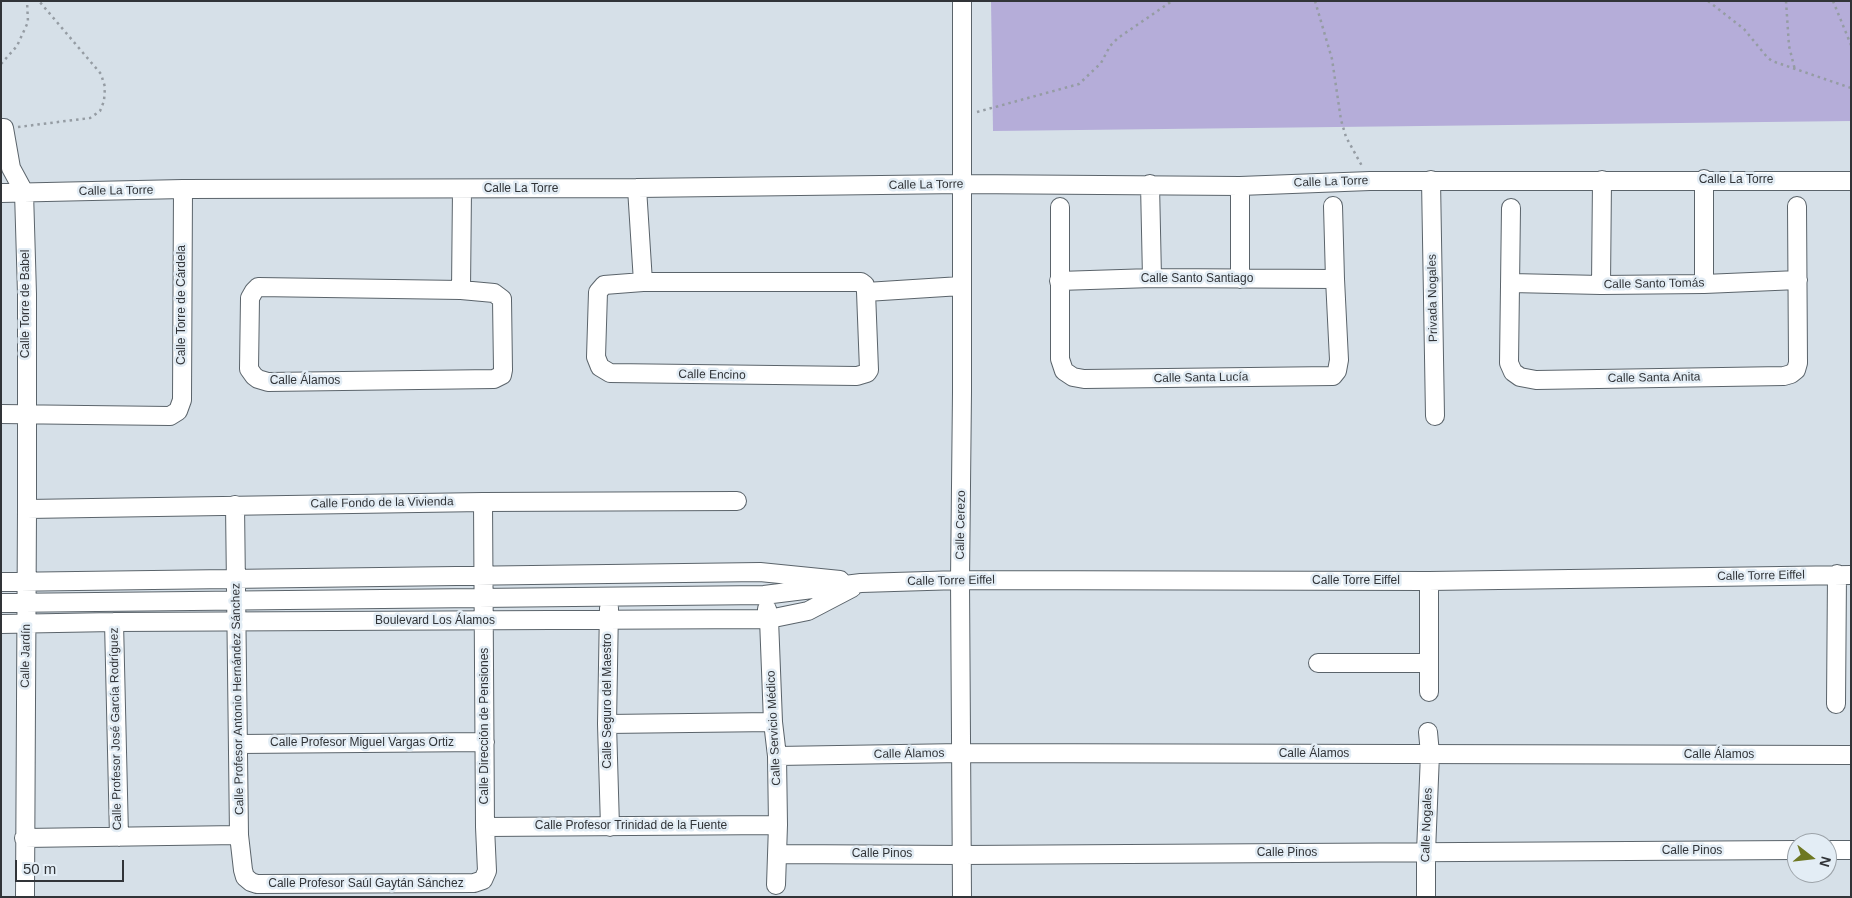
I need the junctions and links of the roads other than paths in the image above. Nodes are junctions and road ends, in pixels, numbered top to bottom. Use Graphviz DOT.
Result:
graph roads {
  1 [pos="962,1"];
  2 [pos="2,128"];
  3 [pos="11,168"];
  4 [pos="1431,180"];
  5 [pos="1602,180"];
  6 [pos="1704,180"];
  7 [pos="1851,181"];
  8 [pos="962,184"];
  9 [pos="1150,184"];
  10 [pos="1240,186"];
  11 [pos="637,188"];
  12 [pos="1,189"];
  13 [pos="183,189"];
  14 [pos="462,189"];
  15 [pos="24,192"];
  16 [pos="1,193"];
  17 [pos="1333,206"];
  18 [pos="1797,206"];
  19 [pos="1060,207"];
  20 [pos="1511,208"];
  21 [pos="1152,278"];
  22 [pos="1240,279"];
  23 [pos="1335,279"];
  24 [pos="1798,280"];
  25 [pos="643,282"];
  26 [pos="1059,282"];
  27 [pos="1511,283"];
  28 [pos="1704,284"];
  29 [pos="1601,285"];
  30 [pos="961,286"];
  31 [pos="461,290"];
  32 [pos="866,292"];
  33 [pos="1,414"];
  34 [pos="26,415"];
  35 [pos="1434,416"];
  36 [pos="737,501"];
  37 [pos="482,502"];
  38 [pos="235,505"];
  39 [pos="27,509"];
  40 [pos="760,572"];
  41 [pos="609,574"];
  42 [pos="1844,574"];
  43 [pos="482,576"];
  44 [pos="237,579"];
  45 [pos="960,580"];
  46 [pos="27,581"];
  47 [pos="1429,581"];
  48 [pos="1,582"];
  49 [pos="861,583"];
  50 [pos="764,595"];
  51 [pos="609,596"];
  52 [pos="483,598"];
  53 [pos="237,600"];
  54 [pos="27,602"];
  55 [pos="1,603"];
  56 [pos="608,619"];
  57 [pos="769,619"];
  58 [pos="484,621"];
  59 [pos="114,622"];
  60 [pos="238,622"];
  61 [pos="26,623"];
  62 [pos="1,624"];
  63 [pos="1318,663"];
  64 [pos="1429,663"];
  65 [pos="1429,692"];
  66 [pos="1836,704"];
  67 [pos="773,722"];
  68 [pos="607,724"];
  69 [pos="1428,732"];
  70 [pos="485,742"];
  71 [pos="239,744"];
  72 [pos="962,753"];
  73 [pos="1430,754"];
  74 [pos="1851,755"];
  75 [pos="777,756"];
  76 [pos="778,825"];
  77 [pos="485,827"];
  78 [pos="610,827"];
  79 [pos="239,835"];
  80 [pos="119,837"];
  81 [pos="24,838"];
  82 [pos="1787,850"];
  83 [pos="1837,850"];
  84 [pos="1851,850"];
  85 [pos="1426,852"];
  86 [pos="777,854"];
  87 [pos="962,855"];
  88 [pos="474,883"];
  89 [pos="257,884"];
  90 [pos="776,885"];
  91 [pos="25,897"];
  92 [pos="962,897"];
  93 [pos="1426,897"];
  1 -- 8 [label="street, Calle Cerezo"];
  2 -- 3 [label="street"];
  3 -- 12 [label="street"];
  3 -- 15 [label="street"];
  4 -- 5 [label="street, Calle La Torre"];
  4 -- 10 [label="street, Calle La Torre"];
  4 -- 35 [label="street, Privada Nogales"];
  5 -- 6 [label="street, Calle La Torre"];
  5 -- 29 [label="street"];
  6 -- 7 [label="street, Calle La Torre"];
  6 -- 28 [label="street"];
  8 -- 9 [label="street, Calle La Torre"];
  8 -- 11 [label="street, Calle La Torre"];
  8 -- 30 [label="street, Calle Cerezo"];
  9 -- 10 [label="street, Calle La Torre"];
  9 -- 21 [label="street"];
  10 -- 22 [label="street"];
  11 -- 14 [label="street, Calle La Torre"];
  11 -- 25 [label="street"];
  13 -- 14 [label="street, Calle La Torre"];
  13 -- 15 [label="street, Calle La Torre"];
  13 -- 34 [label="street, Calle Torre de Cárdela"];
  14 -- 31 [label="street"];
  15 -- 16 [label="street, Calle La Torre"];
  15 -- 34 [label="street, Calle Torre de Babel"];
  17 -- 23 [label="street, Calle Santa Lucía"];
  18 -- 24 [label="street, Calle Santa Anita"];
  19 -- 26 [label="street, Calle Santa Lucía"];
  20 -- 27 [label="street, Calle Santa Anita"];
  21 -- 22 [label="street, Calle Santo Santiago"];
  21 -- 26 [label="street, Calle Santo Santiago"];
  22 -- 23 [label="street, Calle Santo Santiago"];
  23 -- 26 [label="street, Calle Santa Lucía"];
  24 -- 27 [label="street, Calle Santa Anita"];
  24 -- 28 [label="street, Calle Santo Tomás"];
  25 -- 32 [label="street, Calle Encino"];
  25 -- 32 [label="street, Calle Encino"];
  27 -- 29 [label="street, Calle Santo Tomás"];
  28 -- 29 [label="street, Calle Santo Tomás"];
  30 -- 32 [label="street"];
  30 -- 45 [label="street, Calle Cerezo"];
  31 -- 31 [label="street, Calle Álamos"];
  33 -- 34 [label="street"];
  34 -- 39 [label="street, Calle Jardín"];
  36 -- 37 [label="street, Calle Fondo de la Vivienda"];
  37 -- 38 [label="street, Calle Fondo de la Vivienda"];
  37 -- 43 [label="street, Calle Dirección de Pensiones"];
  38 -- 39 [label="street, Calle Fondo de la Vivienda"];
  38 -- 44 [label="street, Calle Profesor Antonio Hernández Sánchez"];
  39 -- 46 [label="street, Calle Jardín"];
  40 -- 41 [label="street"];
  40 -- 49 [label="street"];
  40 -- 50 [label="street, Calle Servicio Médico"];
  41 -- 43 [label="street"];
  41 -- 51 [label="street, Calle Seguro del Maestro"];
  42 -- 47 [label="street, Calle Torre Eiffel"];
  42 -- 66 [label="street"];
  43 -- 44 [label="street"];
  43 -- 52 [label="street, Calle Dirección de Pensiones"];
  44 -- 46 [label="street"];
  44 -- 53 [label="street, Calle Profesor Antonio Hernández Sánchez"];
  45 -- 47 [label="street, Calle Torre Eiffel"];
  45 -- 49 [label="street, Calle Torre Eiffel"];
  45 -- 72 [label="street, Calle Cerezo"];
  46 -- 48 [label="street"];
  46 -- 54 [label="street, Calle Jardín"];
  47 -- 64 [label="street"];
  49 -- 50 [label="street, Boulevard Los Álamos"];
  49 -- 57 [label="street, Boulevard Los Álamos"];
  50 -- 51 [label="street, Boulevard Los Álamos"];
  50 -- 57 [label="street, Calle Servicio Médico"];
  51 -- 52 [label="street, Boulevard Los Álamos"];
  51 -- 56 [label="street, Calle Seguro del Maestro"];
  52 -- 53 [label="street, Boulevard Los Álamos"];
  52 -- 58 [label="street, Calle Dirección de Pensiones"];
  53 -- 54 [label="street, Boulevard Los Álamos"];
  53 -- 60 [label="street, Calle Profesor Antonio Hernández Sánchez"];
  54 -- 55 [label="street, Boulevard Los Álamos"];
  54 -- 61 [label="street, Calle Jardín"];
  56 -- 57 [label="street, Boulevard Los Álamos"];
  56 -- 58 [label="street, Boulevard Los Álamos"];
  56 -- 68 [label="street, Calle Seguro del Maestro"];
  57 -- 67 [label="street, Calle Servicio Médico"];
  58 -- 60 [label="street, Boulevard Los Álamos"];
  58 -- 70 [label="street, Calle Dirección de Pensiones"];
  59 -- 60 [label="street, Boulevard Los Álamos"];
  59 -- 61 [label="street, Boulevard Los Álamos"];
  59 -- 80 [label="street, Calle Profesor José García Rodríguez"];
  60 -- 71 [label="street, Calle Profesor Antonio Hernández Sánchez"];
  61 -- 62 [label="street, Boulevard Los Álamos"];
  61 -- 81 [label="street, Calle Jardín"];
  63 -- 64 [label="street"];
  64 -- 65 [label="street"];
  67 -- 68 [label="street"];
  67 -- 75 [label="street, Calle Servicio Médico"];
  68 -- 78 [label="street, Calle Seguro del Maestro"];
  69 -- 73 [label="street"];
  70 -- 71 [label="street, Calle Profesor Miguel Vargas Ortiz"];
  70 -- 77 [label="street, Calle Dirección de Pensiones"];
  71 -- 79 [label="street, Calle Profesor Antonio Hernández Sánchez"];
  72 -- 73 [label="street, Calle Álamos"];
  72 -- 75 [label="street, Calle Álamos"];
  72 -- 87 [label="street, Calle Cerezo"];
  73 -- 74 [label="street, Calle Álamos"];
  73 -- 85 [label="street, Calle Nogales"];
  75 -- 76 [label="street, Calle Servicio Médico"];
  76 -- 78 [label="street, Calle Profesor Trinidad de la Fuente"];
  76 -- 86 [label="street, Calle Servicio Médico"];
  77 -- 78 [label="street, Calle Profesor Trinidad de la Fuente"];
  77 -- 88 [label="street, Calle Dirección de Pensiones"];
  79 -- 80 [label="street"];
  79 -- 89 [label="street, Calle Profesor Antonio Hernández Sánchez"];
  80 -- 81 [label="street"];
  81 -- 91 [label="street, Calle Jardín"];
  82 -- 85 [label="street, Calle Pinos"];
  83 -- 84 [label="street"];
  85 -- 87 [label="street, Calle Pinos"];
  85 -- 93 [label="street, Calle Nogales"];
  86 -- 87 [label="street, Calle Pinos"];
  86 -- 90 [label="street, Calle Servicio Médico"];
  87 -- 92 [label="street, Calle Cerezo"];
  88 -- 89 [label="street, Calle Profesor Saúl Gaytán Sánchez"];
}
